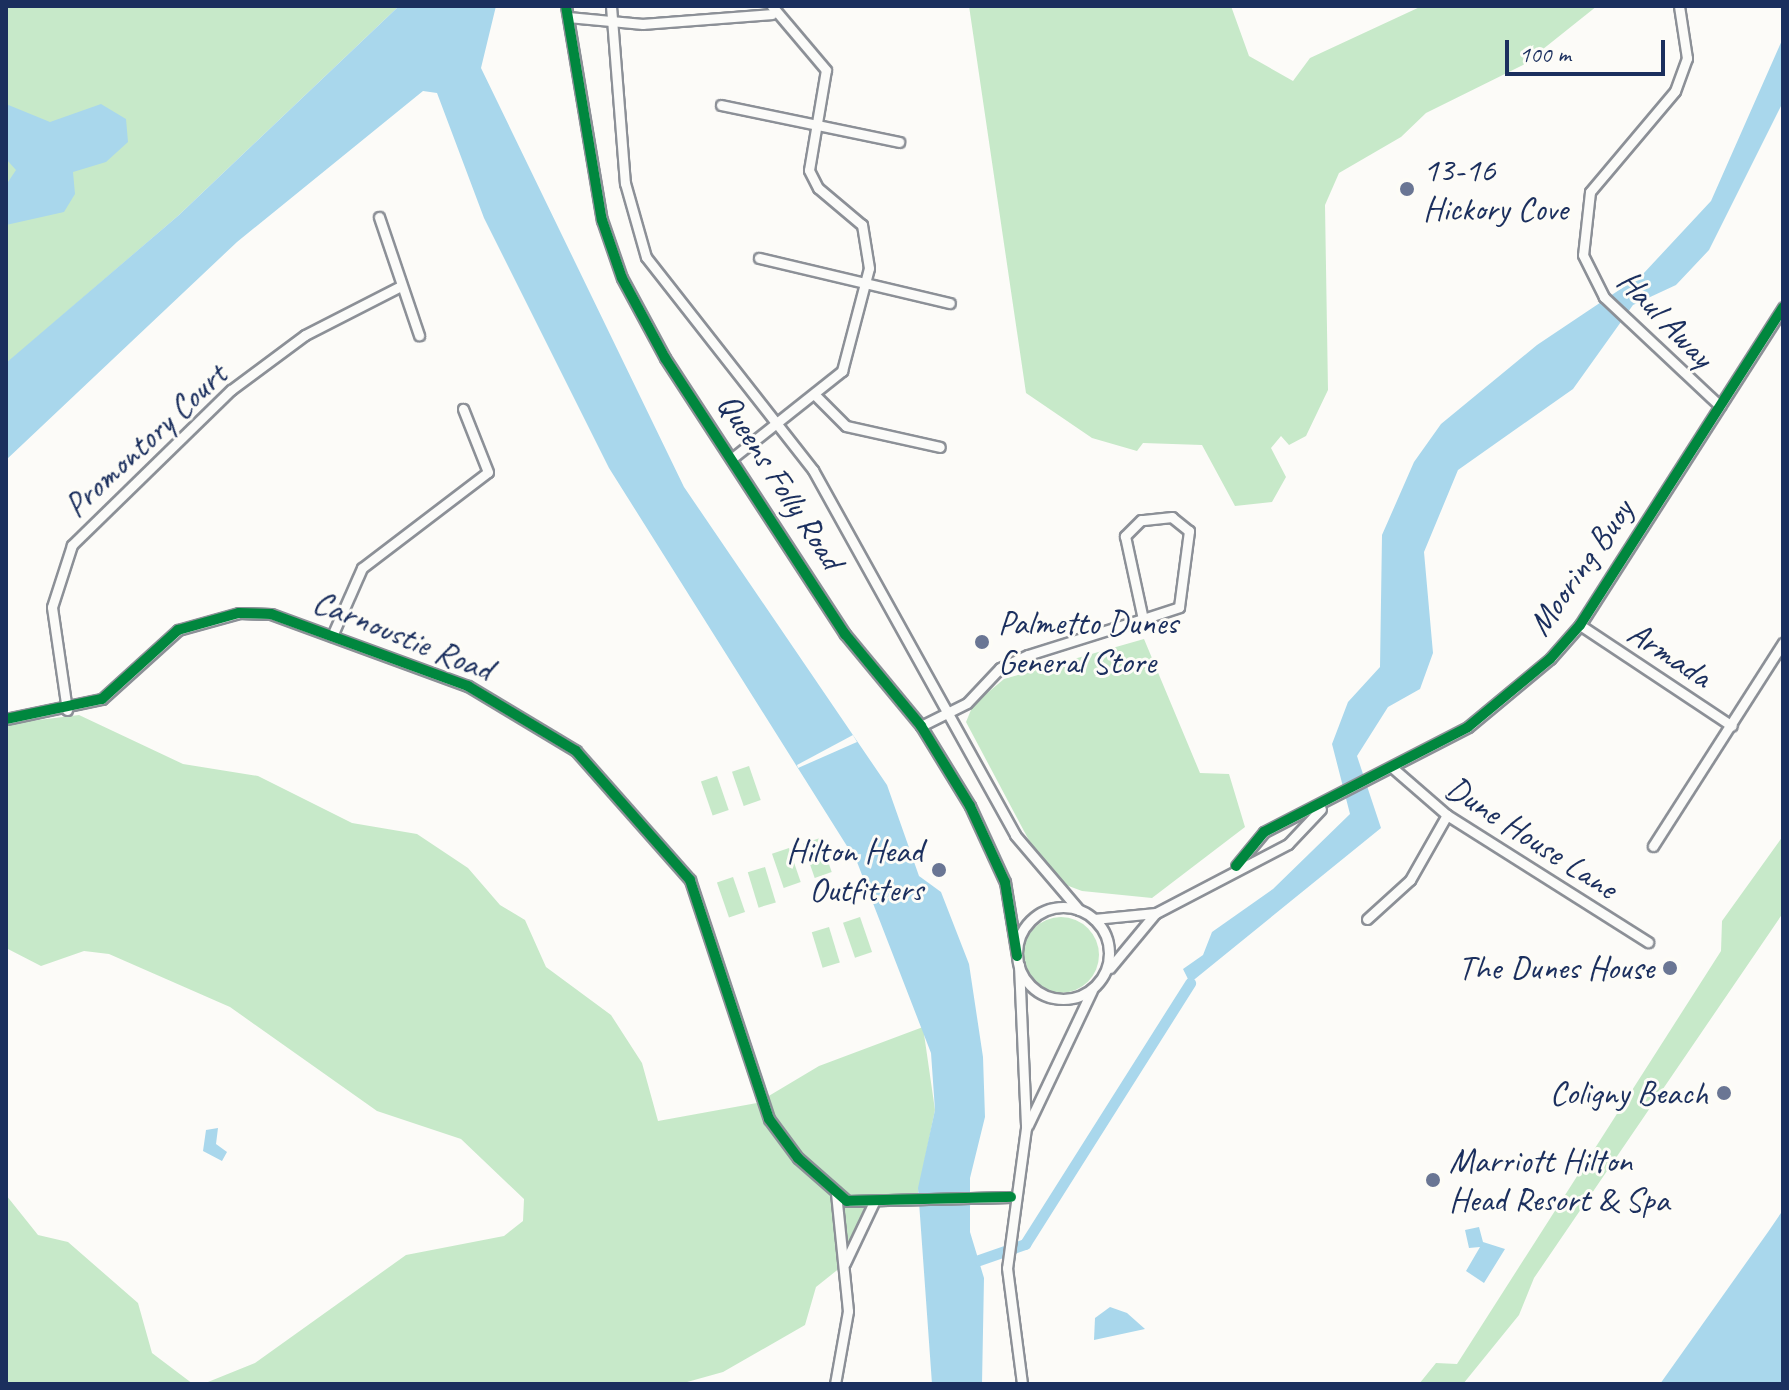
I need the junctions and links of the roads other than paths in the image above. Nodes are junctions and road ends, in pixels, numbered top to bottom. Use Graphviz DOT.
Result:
graph roads {
  1 [pos="611,6"];
  2 [pos="1679,6"];
  3 [pos="772,10"];
  4 [pos="567,11"];
  5 [pos="615,23"];
  6 [pos="721,105"];
  7 [pos="816,128"];
  8 [pos="899,142"];
  9 [pos="379,217"];
  10 [pos="759,258"];
  11 [pos="866,286"];
  12 [pos="399,287"];
  13 [pos="950,303"];
  14 [pos="1783,307"];
  15 [pos="419,335"];
  16 [pos="816,396"];
  17 [pos="1720,406"];
  18 [pos="463,409"];
  19 [pos="775,424"];
  20 [pos="940,447"];
  21 [pos="735,456"];
  22 [pos="1143,619"];
  23 [pos="1580,625"];
  24 [pos="332,636"];
  25 [pos="1783,643"];
  26 [pos="67,710"];
  27 [pos="947,714"];
  28 [pos="6,719"];
  29 [pos="921,726"];
  30 [pos="1732,726"];
  31 [pos="1394,769"];
  32 [pos="1330,802"];
  33 [pos="1447,815"];
  34 [pos="1653,846"];
  35 [pos="1236,866"];
  36 [pos="1079,910"];
  37 [pos="1156,913"];
  38 [pos="1094,919"];
  39 [pos="1367,919"];
  40 [pos="1648,942"];
  41 [pos="1018,960"];
  42 [pos="1103,977"];
  43 [pos="1092,989"];
  44 [pos="1026,1128"];
  45 [pos="836,1192"];
  46 [pos="1011,1197"];
  47 [pos="874,1202"];
  48 [pos="844,1266"];
  49 [pos="835,1384"];
  50 [pos="1022,1384"];
  1 -- 5 [label="street, Queens Folly Road"];
  2 -- 17 [label="street, Haul Away"];
  3 -- 5 [label="street"];
  3 -- 7 [label="street"];
  4 -- 5 [label="street, Queens Folly Road"];
  4 -- 21 [label="street, Queens Folly Road"];
  5 -- 19 [label="street, Queens Folly Road"];
  6 -- 7 [label="street"];
  7 -- 8 [label="street"];
  7 -- 11 [label="street"];
  9 -- 12 [label="street"];
  10 -- 11 [label="street"];
  11 -- 13 [label="street"];
  11 -- 16 [label="street"];
  12 -- 15 [label="street"];
  12 -- 26 [label="street, Promontory Court"];
  14 -- 17 [label="street, Mooring Buoy"];
  16 -- 19 [label="street"];
  16 -- 20 [label="street"];
  17 -- 23 [label="street, Mooring Buoy"];
  18 -- 24 [label="street"];
  19 -- 21 [label="street"];
  19 -- 27 [label="street, Queens Folly Road"];
  21 -- 29 [label="street, Queens Folly Road"];
  22 -- 22 [label="street"];
  22 -- 27 [label="street"];
  23 -- 30 [label="street, Armada"];
  23 -- 31 [label="street, Mooring Buoy"];
  24 -- 26 [label="street, Carnoustie Road"];
  24 -- 45 [label="street, Carnoustie Road"];
  25 -- 30 [label="street, Armada"];
  26 -- 28 [label="street, Carnoustie Road"];
  27 -- 29 [label="street"];
  27 -- 36 [label="street, Queens Folly Road"];
  29 -- 41 [label="street, Queens Folly Road"];
  30 -- 34 [label="street, Armada"];
  31 -- 32 [label="street, Mooring Buoy"];
  31 -- 33 [label="street, Dune House Lane"];
  32 -- 35 [label="street, Mooring Buoy"];
  32 -- 35 [label="street, Mooring Buoy"];
  33 -- 39 [label="street"];
  33 -- 40 [label="street, Dune House Lane"];
  35 -- 37 [label="street, Mooring Buoy"];
  36 -- 38 [label="street"];
  36 -- 41 [label="street"];
  37 -- 38 [label="street, Mooring Buoy"];
  37 -- 42 [label="street, Mooring Buoy"];
  38 -- 42 [label="street"];
  41 -- 43 [label="street"];
  41 -- 44 [label="street, Queens Folly Road"];
  42 -- 43 [label="street"];
  43 -- 44 [label="street"];
  44 -- 46 [label="street"];
  45 -- 47 [label="street, Carnoustie Road"];
  45 -- 48 [label="street"];
  46 -- 47 [label="street, Carnoustie Road"];
  46 -- 50 [label="street"];
  47 -- 48 [label="street"];
  48 -- 49 [label="street"];
}
